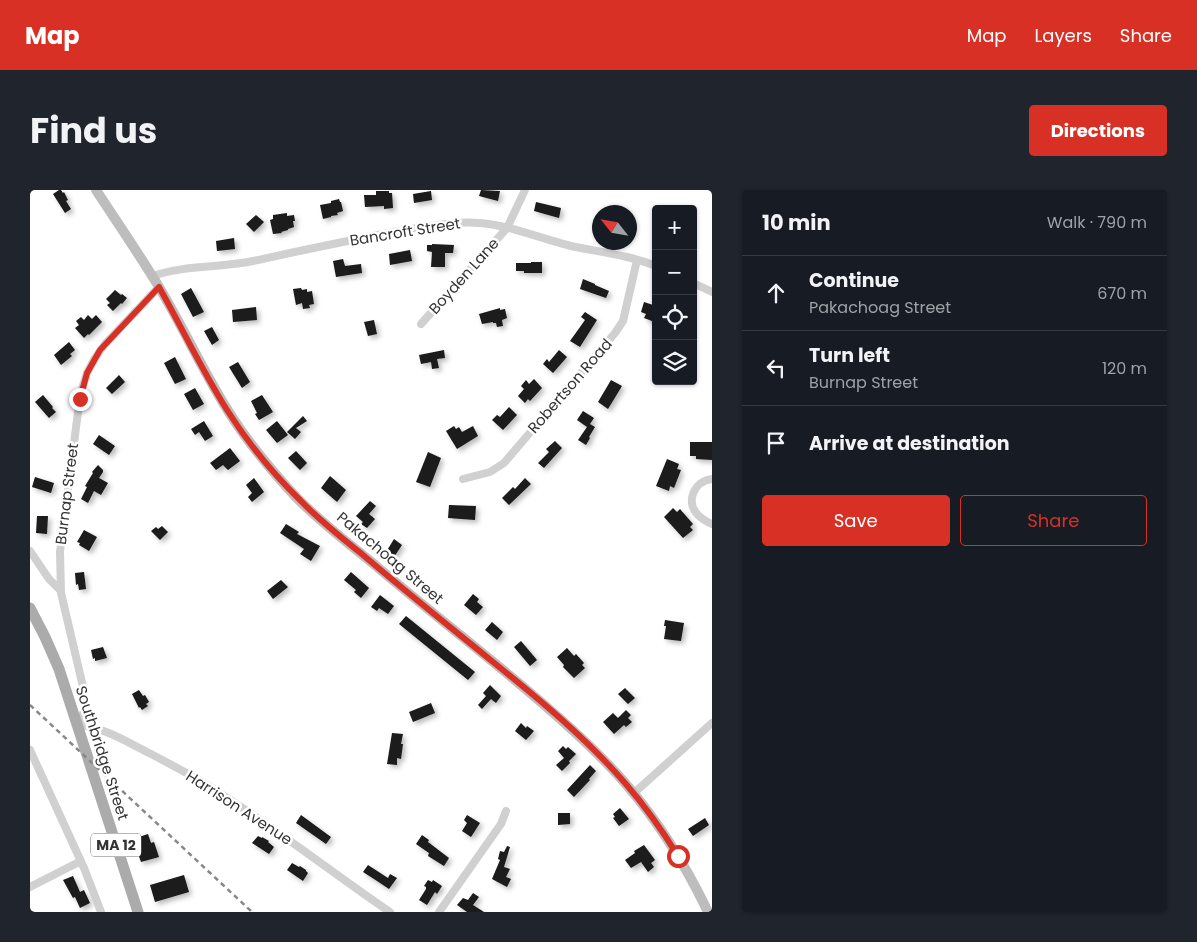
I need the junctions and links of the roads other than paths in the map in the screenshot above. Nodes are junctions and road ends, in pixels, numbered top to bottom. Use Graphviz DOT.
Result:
graph roads {
  1 [pos="96,190"];
  2 [pos="525,190"];
  3 [pos="507,228"];
  4 [pos="637,260"];
  5 [pos="652,265"];
  6 [pos="152,276"];
  7 [pos="697,285"];
  8 [pos="159,287"];
  9 [pos="712,292"];
  10 [pos="421,324"];
  11 [pos="463,479"];
  12 [pos="712,479"];
  13 [pos="712,524"];
  14 [pos="30,551"];
  15 [pos="60,590"];
  16 [pos="30,608"];
  17 [pos="712,723"];
  18 [pos="79,730"];
  19 [pos="30,750"];
  20 [pos="634,793"];
  21 [pos="506,811"];
  22 [pos="81,861"];
  23 [pos="30,887"];
  24 [pos="98,911"];
  25 [pos="138,912"];
  26 [pos="390,912"];
  27 [pos="439,912"];
  28 [pos="708,912"];
  1 -- 6 [label="street, Pakachoag Street"];
  2 -- 3 [label="street, Boyden Lane"];
  3 -- 4 [label="street, Bancroft Street"];
  3 -- 6 [label="street, Bancroft Street"];
  3 -- 10 [label="street, Boyden Lane"];
  4 -- 5 [label="street, Bancroft Street"];
  4 -- 11 [label="street, Robertson Road"];
  6 -- 8 [label="street, Pakachoag Street"];
  7 -- 9 [label="street"];
  8 -- 15 [label="street, Burnap Street"];
  8 -- 20 [label="street, Pakachoag Street"];
  12 -- 13 [label="street"];
  14 -- 15 [label="street"];
  15 -- 18 [label="street, Burnap Street"];
  16 -- 18 [label="main road, Southbridge Street / MA 12"];
  17 -- 20 [label="street"];
  18 -- 25 [label="main road, Southbridge Street / MA 12"];
  18 -- 26 [label="street, Harrison Avenue"];
  19 -- 22 [label="street"];
  20 -- 28 [label="street, Pakachoag Street"];
  21 -- 27 [label="street"];
  22 -- 23 [label="street"];
  22 -- 24 [label="street"];
}
